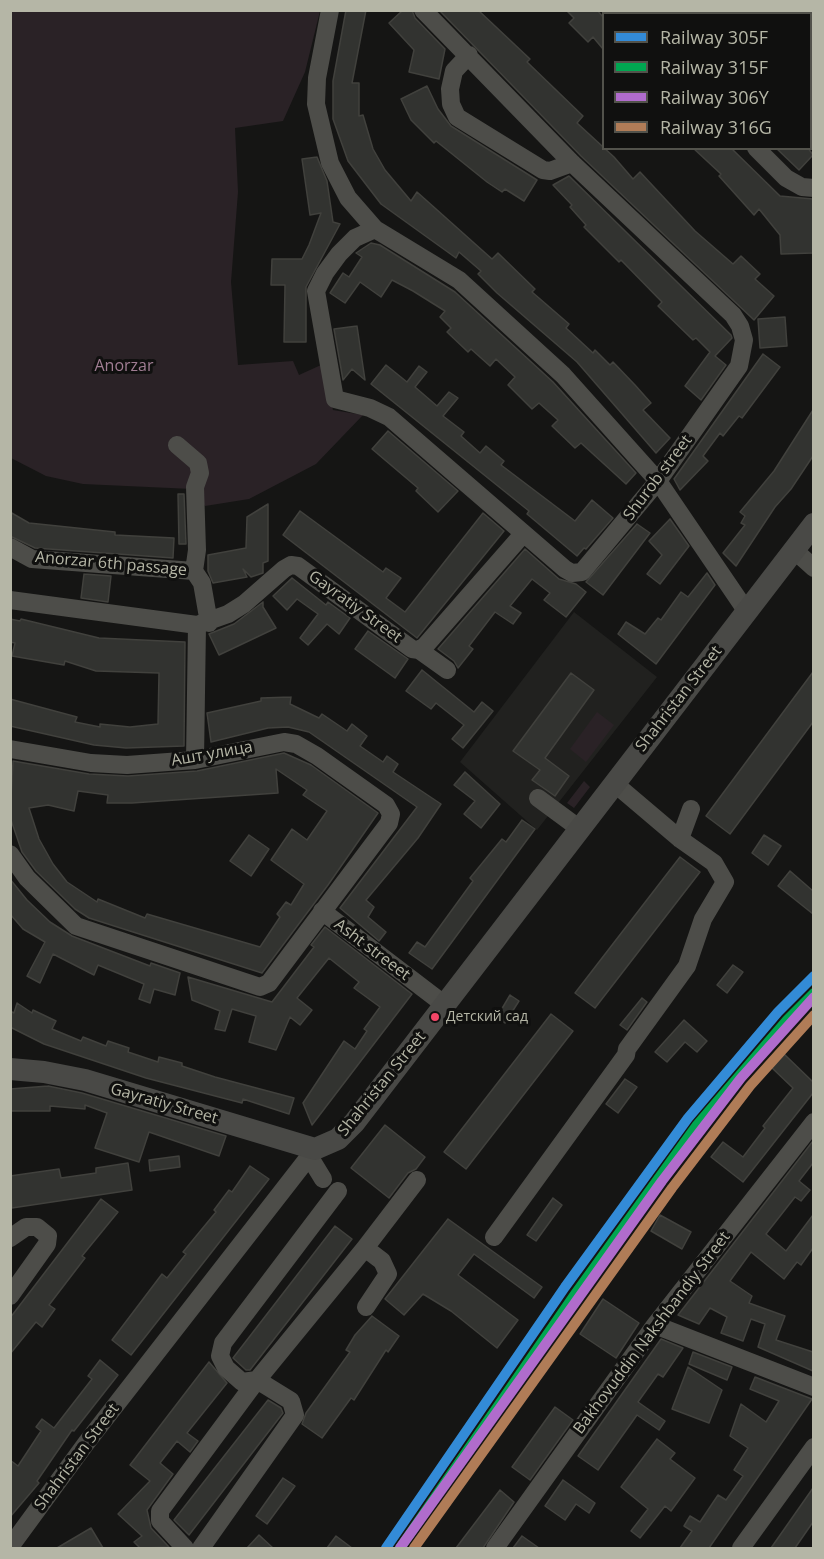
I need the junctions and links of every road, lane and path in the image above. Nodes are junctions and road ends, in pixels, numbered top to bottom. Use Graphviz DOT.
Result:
graph roads {
  1 [pos="330,10"];
  2 [pos="423,10"];
  3 [pos="469,55"];
  4 [pos="758,150"];
  5 [pos="572,163"];
  6 [pos="813,188"];
  7 [pos="375,229"];
  8 [pos="177,445"];
  9 [pos="658,481"];
  10 [pos="813,524"];
  11 [pos="523,534"];
  12 [pos="10,548"];
  13 [pos="794,550"];
  14 [pos="813,568"];
  15 [pos="194,571"];
  16 [pos="10,600"];
  17 [pos="747,612"];
  18 [pos="203,624"];
  19 [pos="419,650"];
  20 [pos="447,670"];
  21 [pos="10,749"];
  22 [pos="195,760"];
  23 [pos="614,783"];
  24 [pos="538,798"];
  25 [pos="691,809"];
  26 [pos="580,829"];
  27 [pos="680,839"];
  28 [pos="10,854"];
  29 [pos="322,911"];
  30 [pos="445,1005"];
  31 [pos="10,1069"];
  32 [pos="813,1122"];
  33 [pos="312,1152"];
  34 [pos="323,1179"];
  35 [pos="417,1180"];
  36 [pos="338,1191"];
  37 [pos="494,1237"];
  38 [pos="10,1238"];
  39 [pos="366,1248"];
  40 [pos="10,1296"];
  41 [pos="366,1307"];
  42 [pos="655,1325"];
  43 [pos="257,1380"];
  44 [pos="813,1387"];
  45 [pos="813,1447"];
  46 [pos="10,1547"];
  47 [pos="185,1548"];
  48 [pos="201,1548"];
  49 [pos="495,1548"];
  50 [pos="741,1548"];
  1 -- 7 [label="street"];
  2 -- 3 [label="street, Shurob street"];
  3 -- 5 [label="street, Shurob street"];
  3 -- 5 [label="street"];
  4 -- 6 [label="street"];
  5 -- 9 [label="street, Shurob street"];
  7 -- 9 [label="street"];
  7 -- 11 [label="street, Shurob street"];
  8 -- 15 [label="street"];
  9 -- 11 [label="street, Shurob street"];
  9 -- 17 [label="street"];
  10 -- 13 [label="main road, Shahristan Street"];
  11 -- 19 [label="street, Gayratiy Street"];
  12 -- 15 [label="street, Anorzar 6th passage"];
  13 -- 14 [label="street"];
  13 -- 17 [label="main road, Shahristan Street"];
  15 -- 18 [label="street, Anorzar 6th passage"];
  16 -- 18 [label="street"];
  17 -- 23 [label="main road, Shahristan Street"];
  18 -- 19 [label="street, Gayratiy Street"];
  18 -- 22 [label="street, Anorzar 6th passage"];
  19 -- 20 [label="street"];
  21 -- 22 [label="street, Ашт улица"];
  22 -- 29 [label="street, Ашт улица"];
  23 -- 26 [label="main road, Shahristan Street"];
  23 -- 27 [label="street"];
  24 -- 26 [label="street"];
  25 -- 27 [label="street"];
  26 -- 30 [label="main road, Shahristan Street"];
  27 -- 37 [label="street"];
  28 -- 29 [label="street"];
  29 -- 30 [label="street"];
  30 -- 33 [label="main road, Shahristan Street"];
  31 -- 33 [label="main road, Gayratiy Street"];
  32 -- 42 [label="street, Bakhovuddin Nakshbandiy Street"];
  33 -- 34 [label="street"];
  33 -- 46 [label="street, Shahristan Street"];
  35 -- 39 [label="street"];
  36 -- 43 [label="street"];
  38 -- 40 [label="street"];
  39 -- 41 [label="street"];
  39 -- 43 [label="street"];
  42 -- 44 [label="street"];
  42 -- 49 [label="street, Bakhovuddin Nakshbandiy Street"];
  43 -- 47 [label="street"];
  43 -- 48 [label="street"];
  45 -- 50 [label="street"];
}
